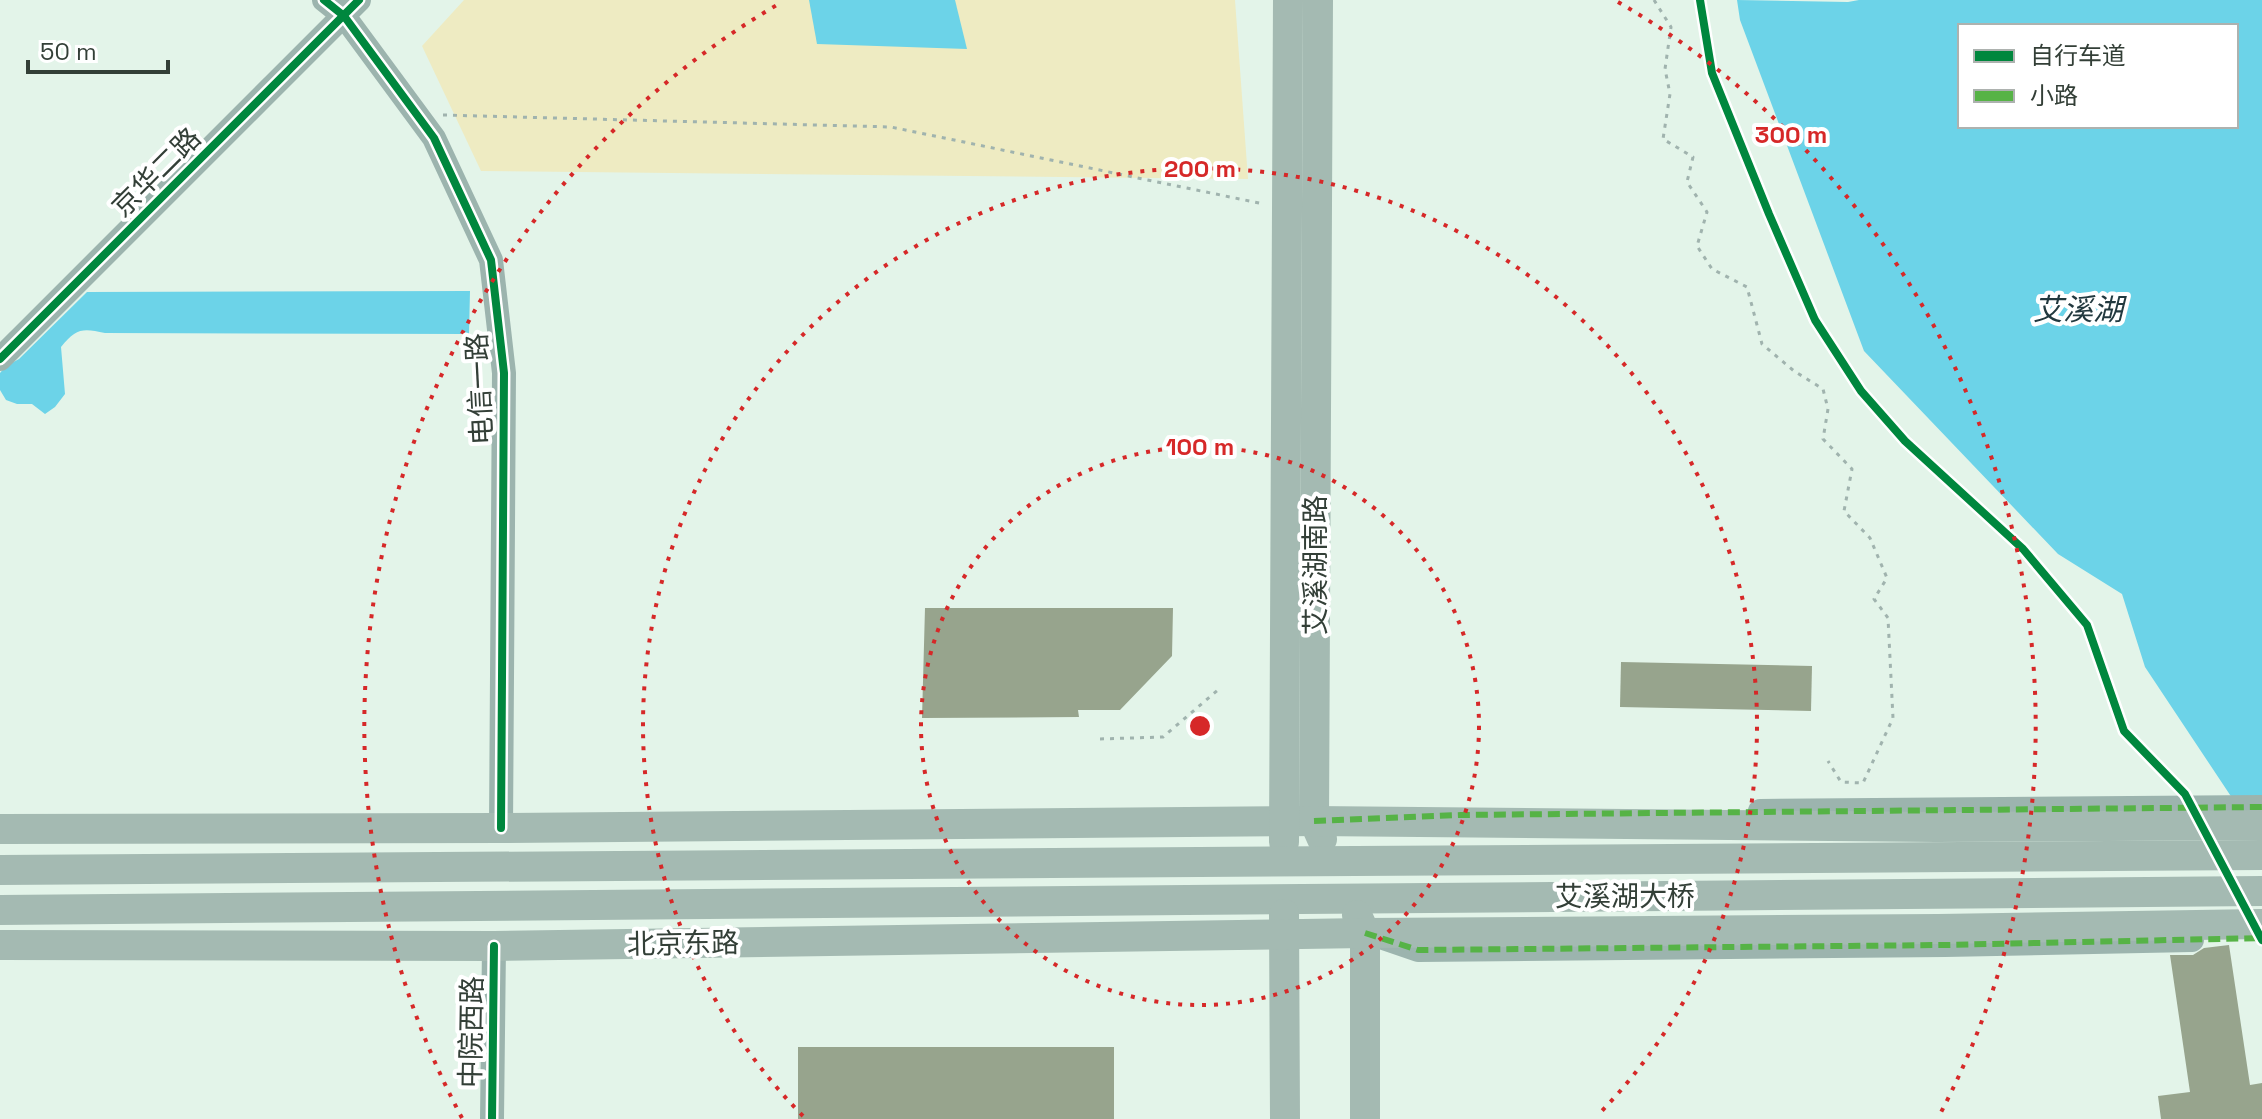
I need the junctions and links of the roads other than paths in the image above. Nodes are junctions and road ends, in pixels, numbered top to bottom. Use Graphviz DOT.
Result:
graph roads {
  1 [pos="324,0"];
  2 [pos="1288,0"];
  3 [pos="1318,0"];
  4 [pos="352,8"];
  5 [pos="0,359"];
  6 [pos="2262,807"];
  7 [pos="1933,818"];
  8 [pos="1299,822"];
  9 [pos="2262,825"];
  10 [pos="501,828"];
  11 [pos="0,829"];
  12 [pos="2262,855"];
  13 [pos="0,870"];
  14 [pos="2262,891"];
  15 [pos="988,901"];
  16 [pos="0,910"];
  17 [pos="0,920"];
  18 [pos="2262,924"];
  19 [pos="1365,933"];
  20 [pos="1284,935"];
  21 [pos="2262,938"];
  22 [pos="0,945"];
  23 [pos="84,946"];
  24 [pos="494,946"];
  25 [pos="492,1119"];
  26 [pos="1285,1119"];
  27 [pos="1365,1119"];
  1 -- 4 [label="street, 电信一路"];
  2 -- 8 [label="main road, 艾溪湖南路"];
  3 -- 8 [label="main road, 艾溪湖南路"];
  4 -- 5 [label="street, 京华二路"];
  4 -- 10 [label="street, 电信一路"];
  6 -- 7 [label="street"];
  7 -- 8 [label="main road"];
  7 -- 9 [label="main road"];
  8 -- 10 [label="main road"];
  8 -- 19 [label="main road, 艾溪湖南路"];
  8 -- 20 [label="main road, 艾溪湖南路"];
  10 -- 11 [label="main road"];
  12 -- 13 [label="main road, 艾溪湖大桥"];
  14 -- 15 [label="main road, 艾溪湖大桥"];
  15 -- 16 [label="main road, 北京东路"];
  17 -- 23 [label="main road"];
  18 -- 19 [label="main road, 北京东路"];
  19 -- 20 [label="main road, 北京东路"];
  19 -- 21 [label="street"];
  19 -- 27 [label="main road, 艾溪湖南路"];
  20 -- 24 [label="main road, 北京东路"];
  20 -- 26 [label="main road, 艾溪湖南路"];
  22 -- 23 [label="main road, 北京东路"];
  23 -- 24 [label="main road, 北京东路"];
  24 -- 25 [label="street, 中院西路"];
}
